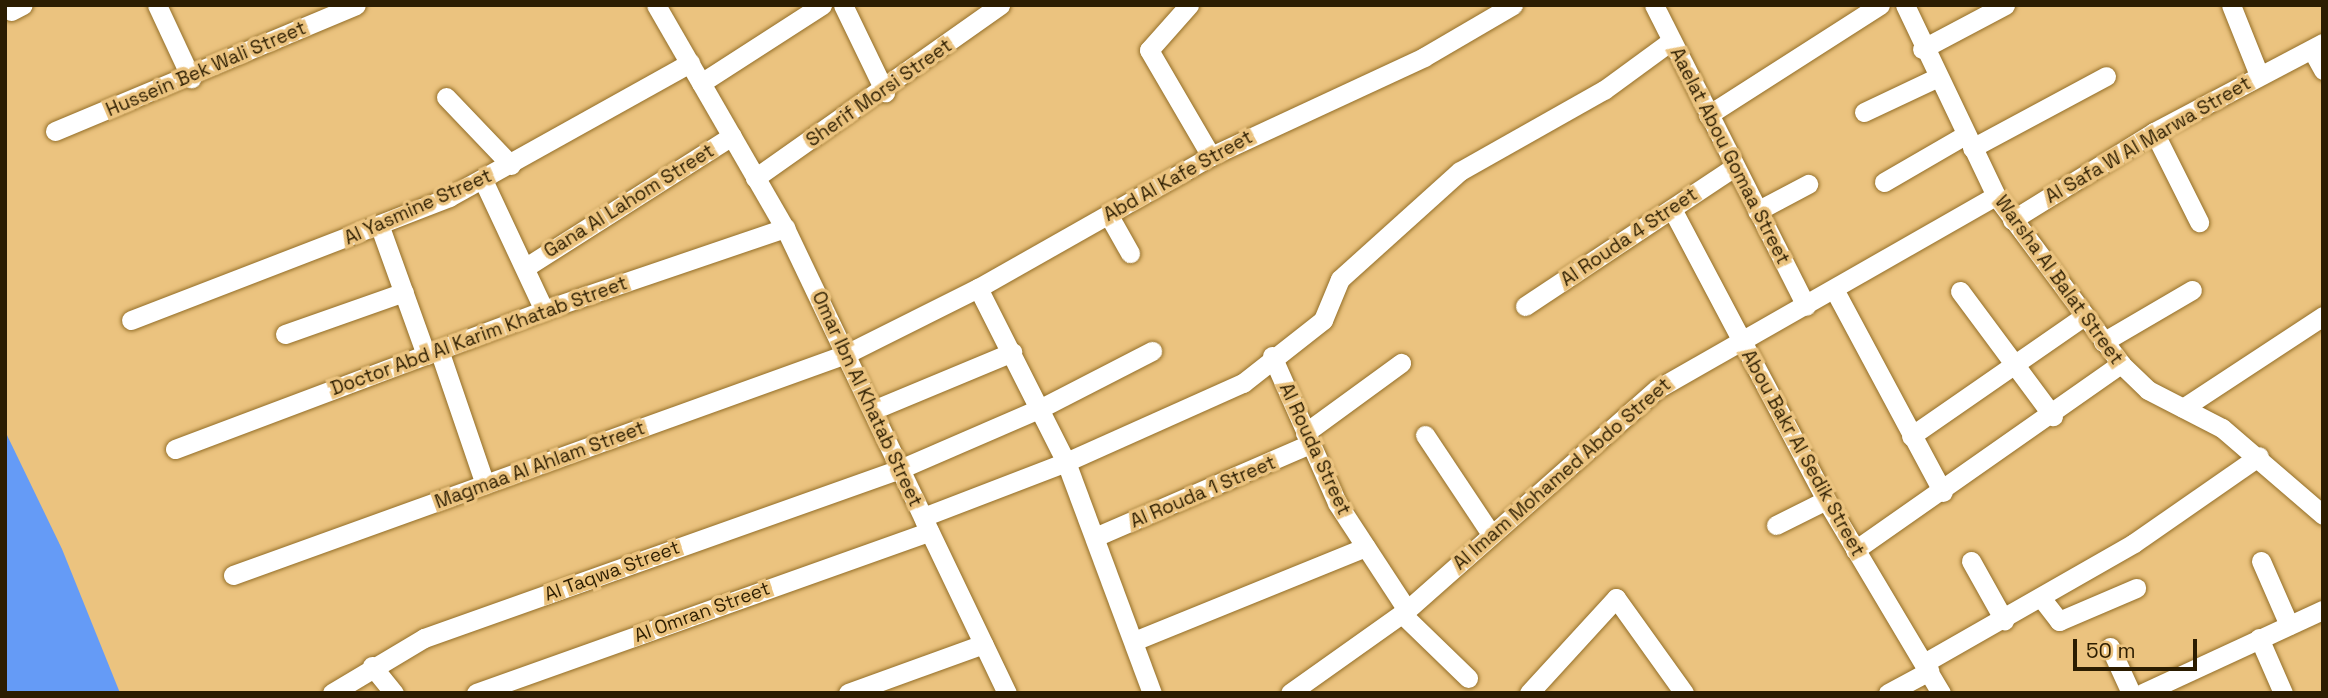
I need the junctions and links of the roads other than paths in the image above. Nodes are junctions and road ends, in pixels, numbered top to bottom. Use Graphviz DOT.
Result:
graph roads {
  1 [pos="157,5"];
  2 [pos="356,5"];
  3 [pos="656,5"];
  4 [pos="822,5"];
  5 [pos="843,5"];
  6 [pos="1000,5"];
  7 [pos="1189,5"];
  8 [pos="1513,5"];
  9 [pos="1654,5"];
  10 [pos="1880,5"];
  11 [pos="1905,5"];
  12 [pos="2005,5"];
  13 [pos="2231,5"];
  14 [pos="1671,41"];
  15 [pos="2318,46"];
  16 [pos="1922,49"];
  17 [pos="691,64"];
  18 [pos="2323,70"];
  19 [pos="2259,75"];
  20 [pos="2106,76"];
  21 [pos="191,78"];
  22 [pos="1937,78"];
  23 [pos="701,83"];
  24 [pos="885,92"];
  25 [pos="446,97"];
  26 [pos="1864,112"];
  27 [pos="1708,115"];
  28 [pos="55,131"];
  29 [pos="2154,132"];
  30 [pos="732,136"];
  31 [pos="1969,142"];
  32 [pos="1211,156"];
  33 [pos="511,165"];
  34 [pos="1734,168"];
  35 [pos="755,177"];
  36 [pos="483,180"];
  37 [pos="1884,182"];
  38 [pos="1808,184"];
  39 [pos="1996,196"];
  40 [pos="1672,209"];
  41 [pos="1756,211"];
  42 [pos="1108,214"];
  43 [pos="2012,220"];
  44 [pos="2199,222"];
  45 [pos="380,227"];
  46 [pos="785,228"];
  47 [pos="1130,253"];
  48 [pos="526,267"];
  49 [pos="978,289"];
  50 [pos="2192,290"];
  51 [pos="1835,291"];
  52 [pos="1960,291"];
  53 [pos="404,292"];
  54 [pos="1525,306"];
  55 [pos="1806,306"];
  56 [pos="544,310"];
  57 [pos="2323,316"];
  58 [pos="2083,317"];
  59 [pos="131,320"];
  60 [pos="285,334"];
  61 [pos="1740,338"];
  62 [pos="2104,342"];
  63 [pos="1152,351"];
  64 [pos="1012,352"];
  65 [pos="433,353"];
  66 [pos="846,354"];
  67 [pos="1272,356"];
  68 [pos="1401,363"];
  69 [pos="2121,364"];
  70 [pos="2015,367"];
  71 [pos="1041,408"];
  72 [pos="2183,408"];
  73 [pos="873,410"];
  74 [pos="2053,416"];
  75 [pos="1425,435"];
  76 [pos="1911,436"];
  77 [pos="1307,439"];
  78 [pos="175,449"];
  79 [pos="2259,456"];
  80 [pos="1066,462"];
  81 [pos="900,468"];
  82 [pos="485,484"];
  83 [pos="1943,492"];
  84 [pos="1826,500"];
  85 [pos="2318,504"];
  86 [pos="926,524"];
  87 [pos="1776,525"];
  88 [pos="1491,534"];
  89 [pos="1095,537"];
  90 [pos="1366,547"];
  91 [pos="1855,550"];
  92 [pos="1971,561"];
  93 [pos="2261,561"];
  94 [pos="233,575"];
  95 [pos="2136,588"];
  96 [pos="2042,599"];
  97 [pos="1404,612"];
  98 [pos="2322,612"];
  99 [pos="2004,620"];
  100 [pos="2289,625"];
  101 [pos="2259,638"];
  102 [pos="1134,641"];
  103 [pos="983,643"];
  104 [pos="2110,647"];
  105 [pos="372,666"];
  106 [pos="1926,667"];
  107 [pos="1468,678"];
  108 [pos="332,693"];
  109 [pos="394,693"];
  110 [pos="475,693"];
  111 [pos="848,693"];
  112 [pos="1007,693"];
  113 [pos="1152,693"];
  114 [pos="1290,693"];
  115 [pos="1529,693"];
  116 [pos="1684,693"];
  117 [pos="1888,693"];
  118 [pos="1941,693"];
  119 [pos="2131,693"];
  120 [pos="2143,693"];
  121 [pos="2283,693"];
  1 -- 21 [label="street"];
  2 -- 21 [label="street, Hussein Bek Wali Street"];
  3 -- 17 [label="street, Omar Ibn Al Khatab Street"];
  4 -- 23 [label="street"];
  5 -- 24 [label="street"];
  6 -- 24 [label="street, Sherif Morsi Street"];
  7 -- 32 [label="street"];
  8 -- 32 [label="street, Abd Al Kafe Street"];
  9 -- 14 [label="street, Aaelat Abou Gomaa Street"];
  10 -- 27 [label="street"];
  11 -- 16 [label="street, Warsha Al Balat Street"];
  12 -- 16 [label="street"];
  13 -- 19 [label="street"];
  14 -- 27 [label="street, Aaelat Abou Gomaa Street"];
  14 -- 67 [label="street, Omar Ibn Al Khatab Street"];
  15 -- 18 [label="street"];
  15 -- 19 [label="street, Al Safa W Al Marwa Street"];
  16 -- 22 [label="street, Warsha Al Balat Street"];
  17 -- 23 [label="street, Omar Ibn Al Khatab Street"];
  17 -- 33 [label="street, Al Yasmine Street"];
  19 -- 29 [label="street, Al Safa W Al Marwa Street"];
  20 -- 31 [label="street"];
  21 -- 28 [label="street, Hussein Bek Wali Street"];
  22 -- 26 [label="street"];
  22 -- 31 [label="street, Warsha Al Balat Street"];
  23 -- 30 [label="street, Omar Ibn Al Khatab Street"];
  24 -- 35 [label="street, Sherif Morsi Street"];
  25 -- 33 [label="street"];
  27 -- 34 [label="street, Aaelat Abou Gomaa Street"];
  29 -- 43 [label="street, Al Safa W Al Marwa Street"];
  29 -- 44 [label="street"];
  30 -- 35 [label="street, Omar Ibn Al Khatab Street"];
  30 -- 48 [label="street, Gana Al Lahom Street"];
  31 -- 37 [label="street"];
  31 -- 39 [label="street, Warsha Al Balat Street"];
  32 -- 42 [label="street, Abd Al Kafe Street"];
  33 -- 36 [label="street, Al Yasmine Street"];
  34 -- 40 [label="street, Al Rouda 4 Street"];
  34 -- 41 [label="street, Aaelat Abou Gomaa Street"];
  35 -- 46 [label="street, Omar Ibn Al Khatab Street"];
  36 -- 45 [label="street, Al Yasmine Street"];
  36 -- 48 [label="street"];
  38 -- 41 [label="street"];
  39 -- 43 [label="street, Warsha Al Balat Street"];
  39 -- 51 [label="street, Al Imam Mohamed Abdo Street"];
  40 -- 54 [label="street, Al Rouda 4 Street"];
  40 -- 61 [label="street, Abou Bakr Al Sedik Street"];
  41 -- 55 [label="street, Aaelat Abou Gomaa Street"];
  42 -- 47 [label="street"];
  42 -- 49 [label="street, Abd Al Kafe Street"];
  43 -- 58 [label="street, Warsha Al Balat Street"];
  45 -- 53 [label="street"];
  45 -- 59 [label="street, Al Yasmine Street"];
  46 -- 56 [label="street, Doctor Abd Al Karim Khatab Street"];
  46 -- 66 [label="street, Omar Ibn Al Khatab Street"];
  48 -- 56 [label="street"];
  49 -- 64 [label="street"];
  49 -- 66 [label="street, Abd Al Kafe Street"];
  50 -- 62 [label="street"];
  51 -- 55 [label="street, Al Imam Mohamed Abdo Street"];
  51 -- 76 [label="street"];
  52 -- 70 [label="street"];
  53 -- 60 [label="street"];
  53 -- 65 [label="street"];
  55 -- 61 [label="street, Al Imam Mohamed Abdo Street"];
  56 -- 65 [label="street, Doctor Abd Al Karim Khatab Street"];
  57 -- 72 [label="street"];
  58 -- 62 [label="street, Warsha Al Balat Street"];
  58 -- 70 [label="street"];
  61 -- 84 [label="street, Abou Bakr Al Sedik Street"];
  61 -- 88 [label="street, Al Imam Mohamed Abdo Street"];
  62 -- 69 [label="street, Warsha Al Balat Street"];
  63 -- 71 [label="street, Al Taqwa Street"];
  64 -- 71 [label="street"];
  64 -- 73 [label="street"];
  65 -- 78 [label="street, Doctor Abd Al Karim Khatab Street"];
  65 -- 82 [label="street"];
  66 -- 73 [label="street, Omar Ibn Al Khatab Street"];
  66 -- 82 [label="street, Magmaa Al Ahlam Street"];
  67 -- 77 [label="street, Al Rouda Street"];
  67 -- 80 [label="street, Omar Ibn Al Khatab Street"];
  68 -- 77 [label="street, Al Rouda 1 Street"];
  69 -- 72 [label="street, Warsha Al Balat Street"];
  69 -- 74 [label="street"];
  70 -- 74 [label="street"];
  70 -- 76 [label="street"];
  71 -- 80 [label="street"];
  71 -- 81 [label="street, Al Taqwa Street"];
  72 -- 79 [label="street, Warsha Al Balat Street"];
  73 -- 81 [label="street, Omar Ibn Al Khatab Street"];
  74 -- 83 [label="street"];
  75 -- 88 [label="street"];
  76 -- 83 [label="street"];
  77 -- 89 [label="street, Al Rouda 1 Street"];
  77 -- 90 [label="street, Al Rouda Street"];
  79 -- 85 [label="street, Warsha Al Balat Street"];
  79 -- 96 [label="street"];
  80 -- 86 [label="street, Omar Ibn Al Khatab Street"];
  80 -- 89 [label="street"];
  81 -- 86 [label="street, Omar Ibn Al Khatab Street"];
  81 -- 105 [label="street, Al Taqwa Street"];
  82 -- 94 [label="street, Magmaa Al Ahlam Street"];
  83 -- 91 [label="street"];
  84 -- 87 [label="street"];
  84 -- 91 [label="street, Abou Bakr Al Sedik Street"];
  86 -- 103 [label="street"];
  86 -- 110 [label="street, Al Omran Street"];
  88 -- 97 [label="street, Al Imam Mohamed Abdo Street"];
  89 -- 102 [label="street"];
  90 -- 97 [label="street, Al Rouda Street"];
  90 -- 102 [label="street"];
  91 -- 106 [label="street, Abou Bakr Al Sedik Street"];
  92 -- 99 [label="street"];
  93 -- 100 [label="street"];
  95 -- 96 [label="street"];
  96 -- 99 [label="street"];
  97 -- 107 [label="street, Al Rouda Street"];
  97 -- 114 [label="street, Al Imam Mohamed Abdo Street"];
  98 -- 100 [label="street"];
  99 -- 106 [label="street"];
  100 -- 101 [label="street"];
  101 -- 120 [label="street"];
  101 -- 121 [label="street"];
  102 -- 113 [label="street"];
  103 -- 111 [label="street"];
  103 -- 112 [label="street"];
  104 -- 119 [label="street"];
  105 -- 108 [label="street, Al Taqwa Street"];
  105 -- 109 [label="street"];
  106 -- 117 [label="street"];
  106 -- 118 [label="street, Abou Bakr Al Sedik Street"];
  115 -- 116 [label="street"];
}
